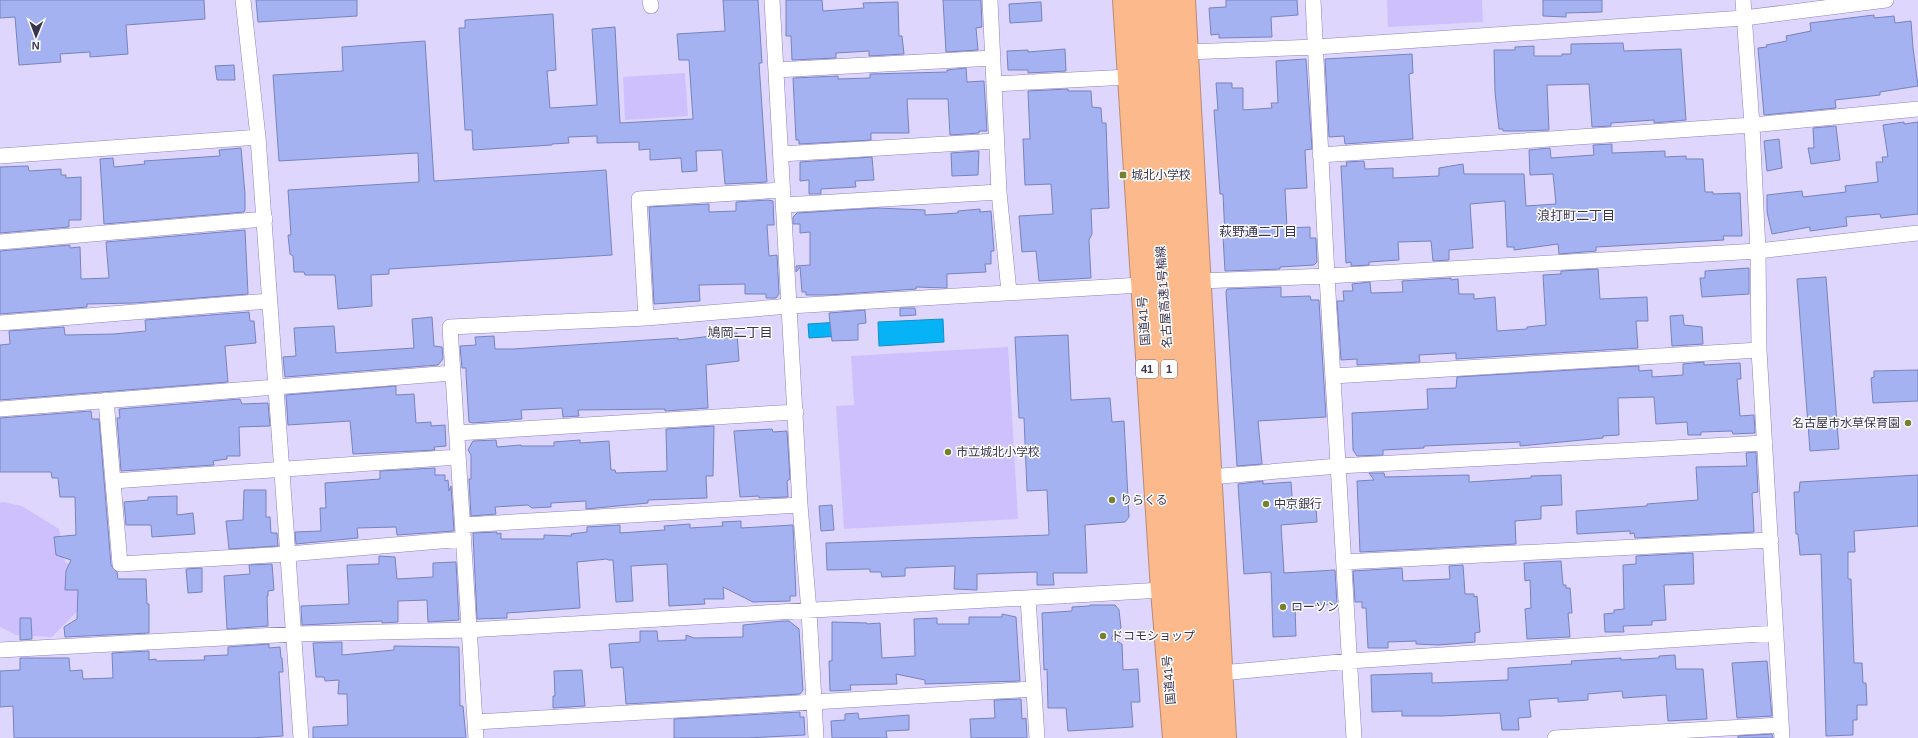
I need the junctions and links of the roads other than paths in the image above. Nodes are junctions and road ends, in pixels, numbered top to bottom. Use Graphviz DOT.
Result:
graph roads {
  1 [pos="243,0"];
  2 [pos="772,0"];
  3 [pos="990,0"];
  4 [pos="1124,0"];
  5 [pos="1144,0"];
  6 [pos="1164,0"];
  7 [pos="1184,0"];
  8 [pos="1313,0"];
  9 [pos="1743,0"];
  10 [pos="1886,0"];
  11 [pos="1744,18"];
  12 [pos="1316,46"];
  13 [pos="1187,52"];
  14 [pos="993,58"];
  15 [pos="776,70"];
  16 [pos="1129,77"];
  17 [pos="994,84"];
  18 [pos="1918,109"];
  19 [pos="1752,125"];
  20 [pos="258,137"];
  21 [pos="996,141"];
  22 [pos="781,154"];
  23 [pos="1320,155"];
  24 [pos="0,156"];
  25 [pos="783,190"];
  26 [pos="999,192"];
  27 [pos="784,205"];
  28 [pos="265,219"];
  29 [pos="1918,233"];
  30 [pos="0,242"];
  31 [pos="1758,251"];
  32 [pos="1327,276"];
  33 [pos="1199,281"];
  34 [pos="1141,285"];
  35 [pos="1009,292"];
  36 [pos="269,302"];
  37 [pos="790,306"];
  38 [pos="646,318"];
  39 [pos="0,323"];
  40 [pos="1759,350"];
  41 [pos="452,373"];
  42 [pos="1333,376"];
  43 [pos="275,388"];
  44 [pos="106,400"];
  45 [pos="0,409"];
  46 [pos="796,412"];
  47 [pos="457,433"];
  48 [pos="1765,443"];
  49 [pos="458,457"];
  50 [pos="1338,466"];
  51 [pos="281,470"];
  52 [pos="1210,477"];
  53 [pos="113,481"];
  54 [pos="800,505"];
  55 [pos="463,532"];
  56 [pos="1770,540"];
  57 [pos="288,554"];
  58 [pos="1344,562"];
  59 [pos="1162,590"];
  60 [pos="1028,598"];
  61 [pos="809,611"];
  62 [pos="468,630"];
  63 [pos="1776,633"];
  64 [pos="295,634"];
  65 [pos="0,650"];
  66 [pos="1350,661"];
  67 [pos="1221,673"];
  68 [pos="1034,690"];
  69 [pos="814,703"];
  70 [pos="475,722"];
  71 [pos="1781,732"];
  72 [pos="301,738"];
  73 [pos="476,738"];
  74 [pos="816,738"];
  75 [pos="1037,738"];
  76 [pos="1174,738"];
  77 [pos="1193,738"];
  78 [pos="1208,738"];
  79 [pos="1225,738"];
  80 [pos="1354,738"];
  81 [pos="1555,738"];
  1 -- 20 [label="street"];
  2 -- 15 [label="street"];
  3 -- 14 [label="street"];
  4 -- 16 [label="highway, 国道41号 / 41"];
  5 -- 77 [label="highway, 名古屋高速1号楠線 / 1"];
  6 -- 78 [label="highway, 名古屋高速1号楠線 / 1"];
  7 -- 13 [label="highway"];
  8 -- 12 [label="street"];
  9 -- 11 [label="street"];
  10 -- 11 [label="street"];
  11 -- 12 [label="street"];
  11 -- 19 [label="street"];
  12 -- 13 [label="street"];
  12 -- 23 [label="street"];
  13 -- 33 [label="highway"];
  14 -- 15 [label="street"];
  14 -- 17 [label="street"];
  15 -- 22 [label="street"];
  16 -- 17 [label="street"];
  16 -- 34 [label="highway, 国道41号 / 41"];
  17 -- 21 [label="street"];
  18 -- 19 [label="street"];
  19 -- 23 [label="street"];
  19 -- 31 [label="street"];
  20 -- 24 [label="street"];
  20 -- 28 [label="street"];
  21 -- 22 [label="street"];
  21 -- 26 [label="street"];
  22 -- 25 [label="street"];
  23 -- 32 [label="street"];
  25 -- 27 [label="street"];
  25 -- 38 [label="street"];
  26 -- 27 [label="street"];
  26 -- 35 [label="street"];
  27 -- 37 [label="street"];
  28 -- 30 [label="street"];
  28 -- 36 [label="street"];
  29 -- 31 [label="street"];
  31 -- 32 [label="street"];
  31 -- 40 [label="street"];
  32 -- 33 [label="street"];
  32 -- 42 [label="street"];
  33 -- 52 [label="highway"];
  34 -- 35 [label="street"];
  34 -- 59 [label="highway, 国道41号 / 41"];
  35 -- 37 [label="street"];
  36 -- 39 [label="street"];
  36 -- 43 [label="street"];
  37 -- 38 [label="street"];
  37 -- 46 [label="street"];
  38 -- 41 [label="street"];
  40 -- 42 [label="street"];
  40 -- 48 [label="street"];
  41 -- 43 [label="street"];
  41 -- 47 [label="street"];
  42 -- 50 [label="street"];
  43 -- 44 [label="street"];
  43 -- 51 [label="street"];
  44 -- 45 [label="street"];
  44 -- 53 [label="street"];
  46 -- 47 [label="street"];
  46 -- 54 [label="street"];
  47 -- 49 [label="street"];
  48 -- 50 [label="street"];
  48 -- 56 [label="street"];
  49 -- 51 [label="street"];
  49 -- 55 [label="street"];
  50 -- 52 [label="street"];
  50 -- 58 [label="street"];
  51 -- 53 [label="street"];
  51 -- 57 [label="street"];
  52 -- 67 [label="highway"];
  53 -- 57 [label="street"];
  54 -- 55 [label="street"];
  54 -- 61 [label="street"];
  55 -- 57 [label="street"];
  55 -- 62 [label="street"];
  56 -- 58 [label="street"];
  56 -- 63 [label="street"];
  57 -- 64 [label="street"];
  58 -- 66 [label="street"];
  59 -- 60 [label="street"];
  59 -- 76 [label="highway, 国道41号 / 41"];
  60 -- 61 [label="street"];
  60 -- 68 [label="street"];
  61 -- 62 [label="street"];
  61 -- 69 [label="street"];
  62 -- 64 [label="street"];
  62 -- 70 [label="street"];
  63 -- 66 [label="street"];
  63 -- 71 [label="street"];
  64 -- 65 [label="street"];
  64 -- 72 [label="street"];
  66 -- 67 [label="street"];
  66 -- 80 [label="street"];
  67 -- 79 [label="highway"];
  68 -- 69 [label="street"];
  68 -- 75 [label="street"];
  69 -- 70 [label="street"];
  69 -- 74 [label="street"];
  70 -- 73 [label="street"];
  71 -- 81 [label="street"];
}
